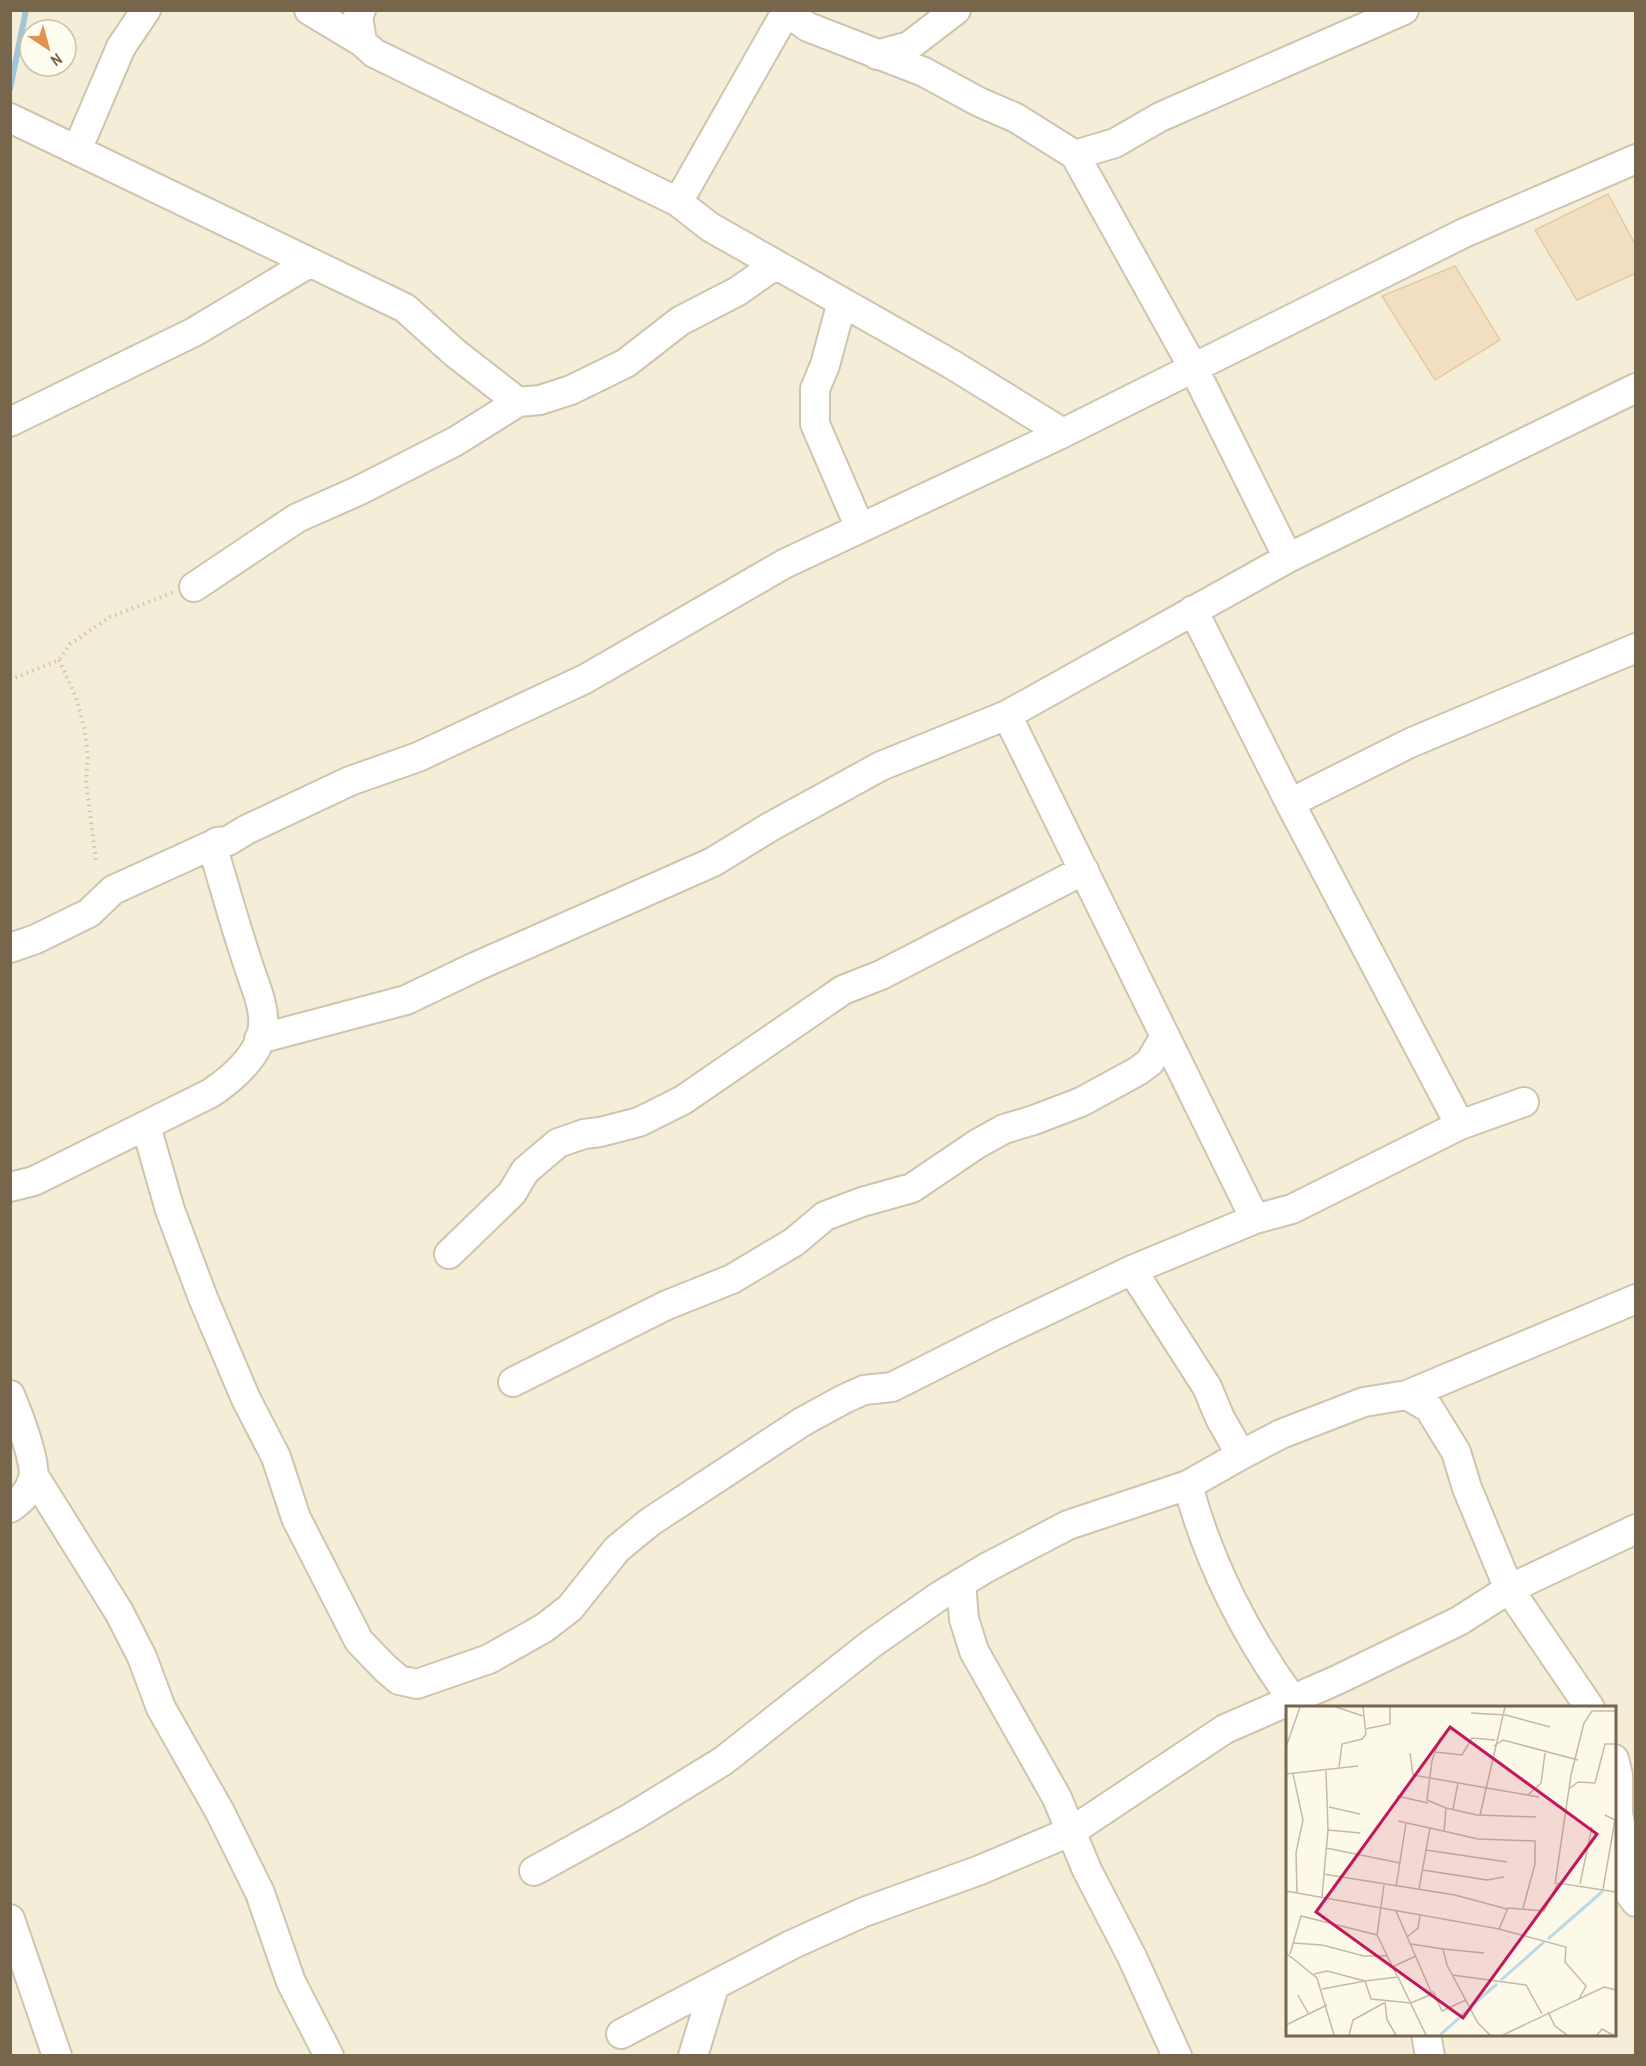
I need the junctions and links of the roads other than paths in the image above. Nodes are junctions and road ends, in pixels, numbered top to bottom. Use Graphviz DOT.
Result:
graph roads {
  1 [pos="146,10"];
  2 [pos="309,10"];
  3 [pos="361,10"];
  4 [pos="956,10"];
  5 [pos="1404,10"];
  6 [pos="785,11"];
  7 [pos="362,42"];
  8 [pos="877,56"];
  9 [pos="16,120"];
  10 [pos="77,150"];
  11 [pos="1076,155"];
  12 [pos="1635,159"];
  13 [pos="678,202"];
  14 [pos="309,263"];
  15 [pos="775,265"];
  16 [pos="842,302"];
  17 [pos="1194,369"];
  18 [pos="1635,388"];
  19 [pos="518,402"];
  20 [pos="10,422"];
  21 [pos="1063,432"];
  22 [pos="860,528"];
  23 [pos="1288,558"];
  24 [pos="199,584"];
  25 [pos="1192,610"];
  26 [pos="1635,648"];
  27 [pos="1007,715"];
  28 [pos="1290,803"];
  29 [pos="212,845"];
  30 [pos="1084,870"];
  31 [pos="10,948"];
  32 [pos="1165,1036"];
  33 [pos="259,1039"];
  34 [pos="1524,1102"];
  35 [pos="1460,1125"];
  36 [pos="146,1126"];
  37 [pos="10,1187"];
  38 [pos="1254,1219"];
  39 [pos="449,1254"];
  40 [pos="1132,1270"];
  41 [pos="1635,1299"];
  42 [pos="513,1382"];
  43 [pos="10,1395"];
  44 [pos="1407,1395"];
  45 [pos="1241,1455"];
  46 [pos="34,1476"];
  47 [pos="1188,1485"];
  48 [pos="10,1508"];
  49 [pos="1635,1529"];
  50 [pos="961,1583"];
  51 [pos="1509,1589"];
  52 [pos="1292,1699"];
  53 [pos="1589,1706"];
  54 [pos="1616,1766"];
  55 [pos="1616,1814"];
  56 [pos="1072,1831"];
  57 [pos="534,1871"];
  58 [pos="1635,1902"];
  59 [pos="10,1919"];
  60 [pos="714,1987"];
  61 [pos="621,2034"];
  62 [pos="1426,2036"];
  63 [pos="57,2055"];
  64 [pos="329,2055"];
  65 [pos="693,2055"];
  66 [pos="1177,2055"];
  67 [pos="1430,2055"];
  1 -- 10 [label="street"];
  2 -- 7 [label="street"];
  3 -- 7 [label="street"];
  4 -- 8 [label="street"];
  5 -- 11 [label="street"];
  6 -- 8 [label="street"];
  6 -- 13 [label="street"];
  7 -- 13 [label="street"];
  8 -- 11 [label="street"];
  9 -- 10 [label="street"];
  10 -- 14 [label="street"];
  11 -- 17 [label="street"];
  12 -- 17 [label="street"];
  13 -- 15 [label="street"];
  14 -- 19 [label="street"];
  14 -- 20 [label="street"];
  15 -- 16 [label="street"];
  15 -- 19 [label="street"];
  16 -- 21 [label="street"];
  16 -- 22 [label="street"];
  17 -- 21 [label="street"];
  17 -- 23 [label="street"];
  18 -- 23 [label="street"];
  19 -- 24 [label="street"];
  21 -- 22 [label="street"];
  22 -- 29 [label="street"];
  23 -- 25 [label="street"];
  25 -- 27 [label="street"];
  25 -- 28 [label="street"];
  26 -- 28 [label="street"];
  27 -- 30 [label="street"];
  27 -- 33 [label="street"];
  28 -- 35 [label="street"];
  29 -- 31 [label="street"];
  29 -- 33 [label="street"];
  30 -- 32 [label="street"];
  30 -- 39 [label="street"];
  32 -- 38 [label="street"];
  32 -- 42 [label="street"];
  33 -- 36 [label="street"];
  34 -- 35 [label="street"];
  35 -- 38 [label="street"];
  36 -- 37 [label="street"];
  36 -- 40 [label="street"];
  38 -- 40 [label="street"];
  40 -- 45 [label="street"];
  41 -- 44 [label="street"];
  43 -- 46 [label="street"];
  44 -- 45 [label="street"];
  44 -- 51 [label="street"];
  45 -- 47 [label="street"];
  46 -- 48 [label="street"];
  46 -- 64 [label="street"];
  47 -- 50 [label="street"];
  47 -- 52 [label="street"];
  49 -- 51 [label="street"];
  50 -- 56 [label="street"];
  50 -- 57 [label="street"];
  51 -- 52 [label="street"];
  51 -- 53 [label="street"];
  52 -- 56 [label="street"];
  54 -- 55 [label="street"];
  55 -- 58 [label="street"];
  56 -- 60 [label="street"];
  56 -- 66 [label="street"];
  59 -- 63 [label="street"];
  60 -- 61 [label="street"];
  60 -- 65 [label="street"];
  62 -- 67 [label="street"];
}
